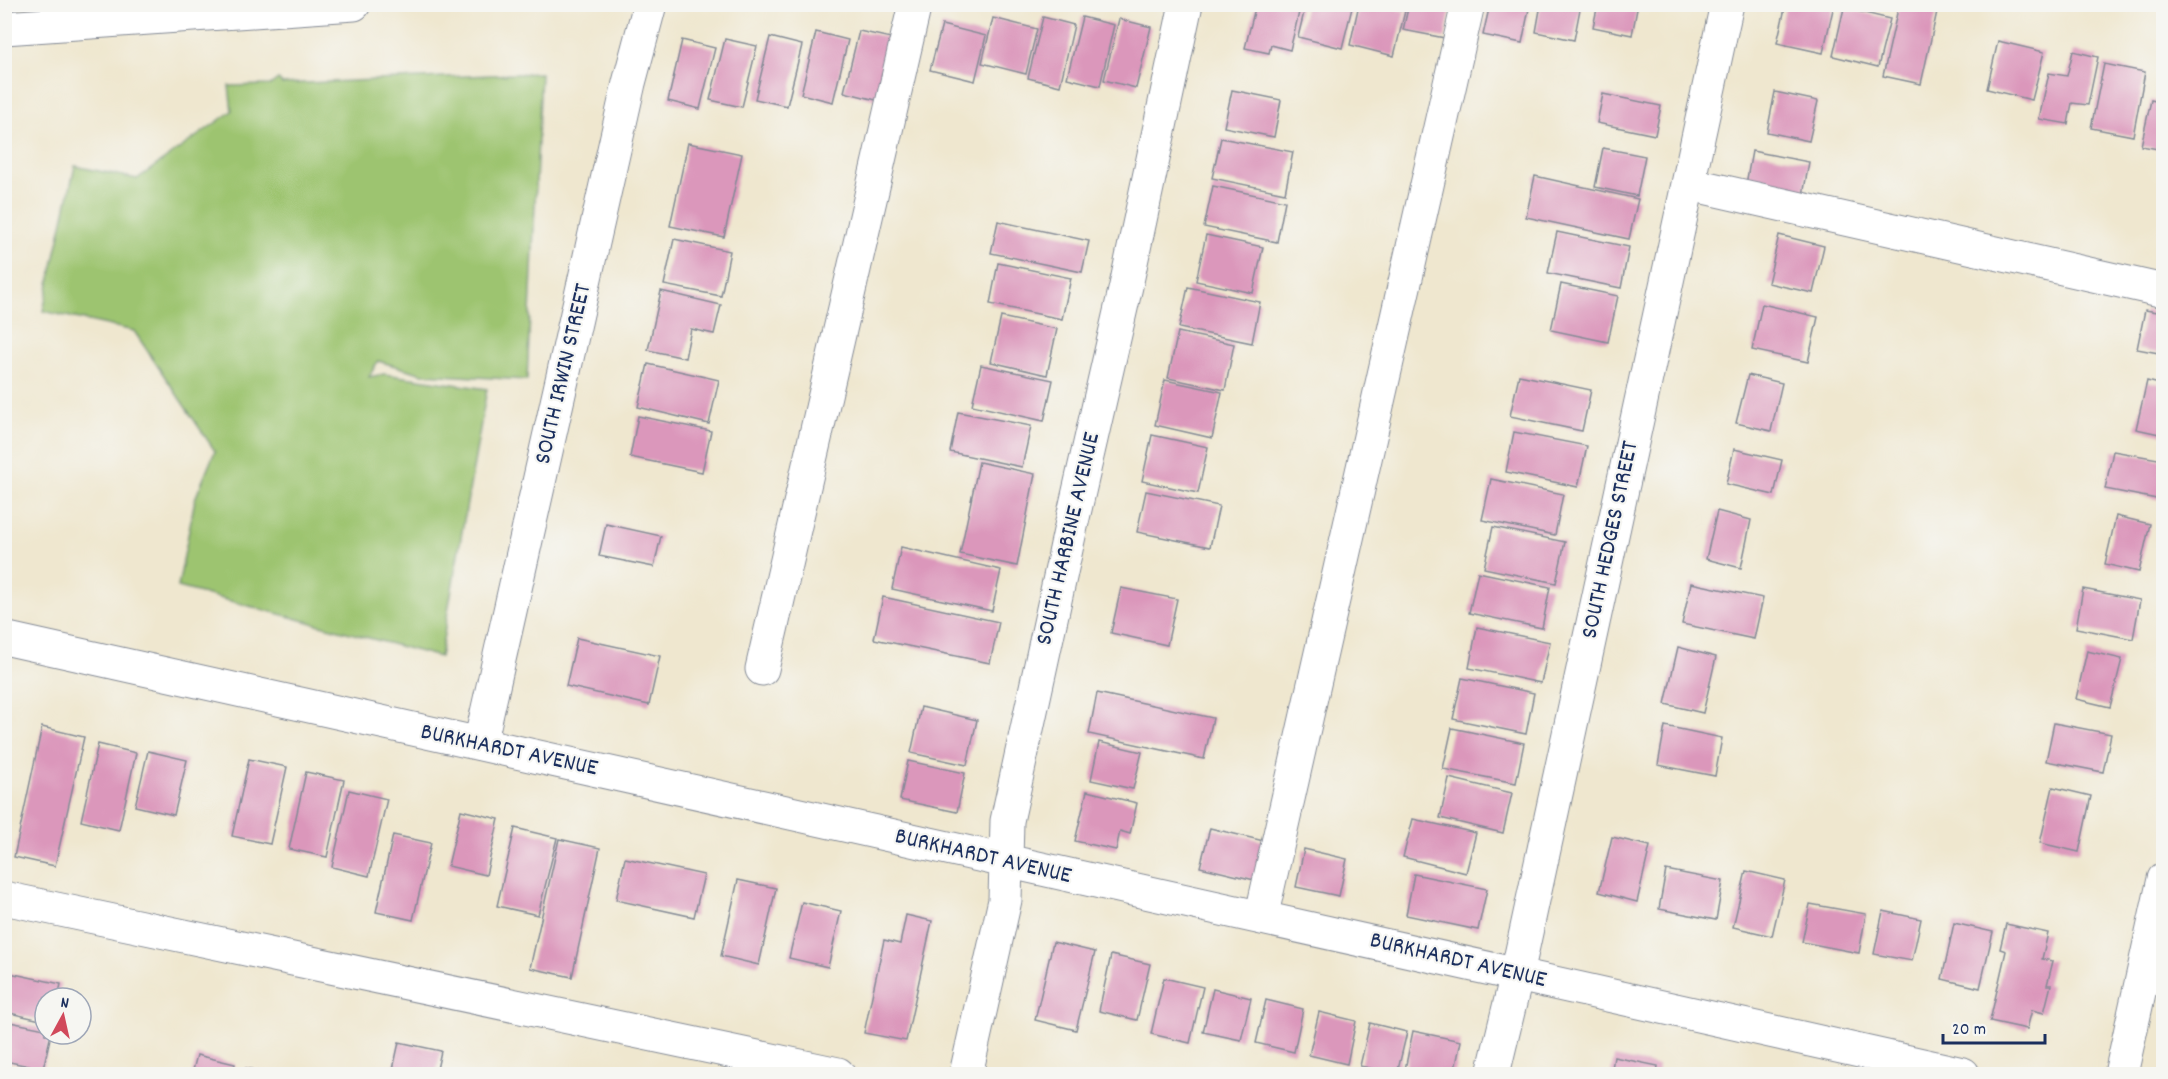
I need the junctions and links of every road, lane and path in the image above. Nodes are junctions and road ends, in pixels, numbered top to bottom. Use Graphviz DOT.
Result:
graph roads {
  1 [pos="354,4"];
  2 [pos="650,4"];
  3 [pos="915,4"];
  4 [pos="1186,4"];
  5 [pos="1468,4"];
  6 [pos="1727,4"];
  7 [pos="175,11"];
  8 [pos="4,28"];
  9 [pos="1690,184"];
  10 [pos="2163,291"];
  11 [pos="5,640"];
  12 [pos="762,669"];
  13 [pos="480,744"];
  14 [pos="1006,862"];
  15 [pos="2163,879"];
  16 [pos="4,898"];
  17 [pos="1261,918"];
  18 [pos="1517,974"];
  19 [pos="838,1074"];
  20 [pos="966,1074"];
  21 [pos="1493,1074"];
  22 [pos="1963,1074"];
  23 [pos="2121,1074"];
  1 -- 7 [label="street"];
  2 -- 13 [label="street, SOUTH IRWIN STREET"];
  3 -- 12 [label="street"];
  4 -- 14 [label="street, SOUTH HARBINE AVENUE"];
  5 -- 17 [label="street"];
  6 -- 9 [label="street, SOUTH HEDGES STREET"];
  7 -- 8 [label="street"];
  9 -- 10 [label="street"];
  9 -- 18 [label="street, SOUTH HEDGES STREET"];
  11 -- 13 [label="street, BURKHARDT AVENUE"];
  13 -- 14 [label="street, BURKHARDT AVENUE"];
  14 -- 17 [label="street, BURKHARDT AVENUE"];
  14 -- 20 [label="street, SOUTH HARBINE AVENUE"];
  15 -- 23 [label="street"];
  16 -- 19 [label="street"];
  17 -- 18 [label="street, BURKHARDT AVENUE"];
  18 -- 21 [label="street, SOUTH HEDGES STREET"];
  18 -- 22 [label="street, BURKHARDT AVENUE"];
}
